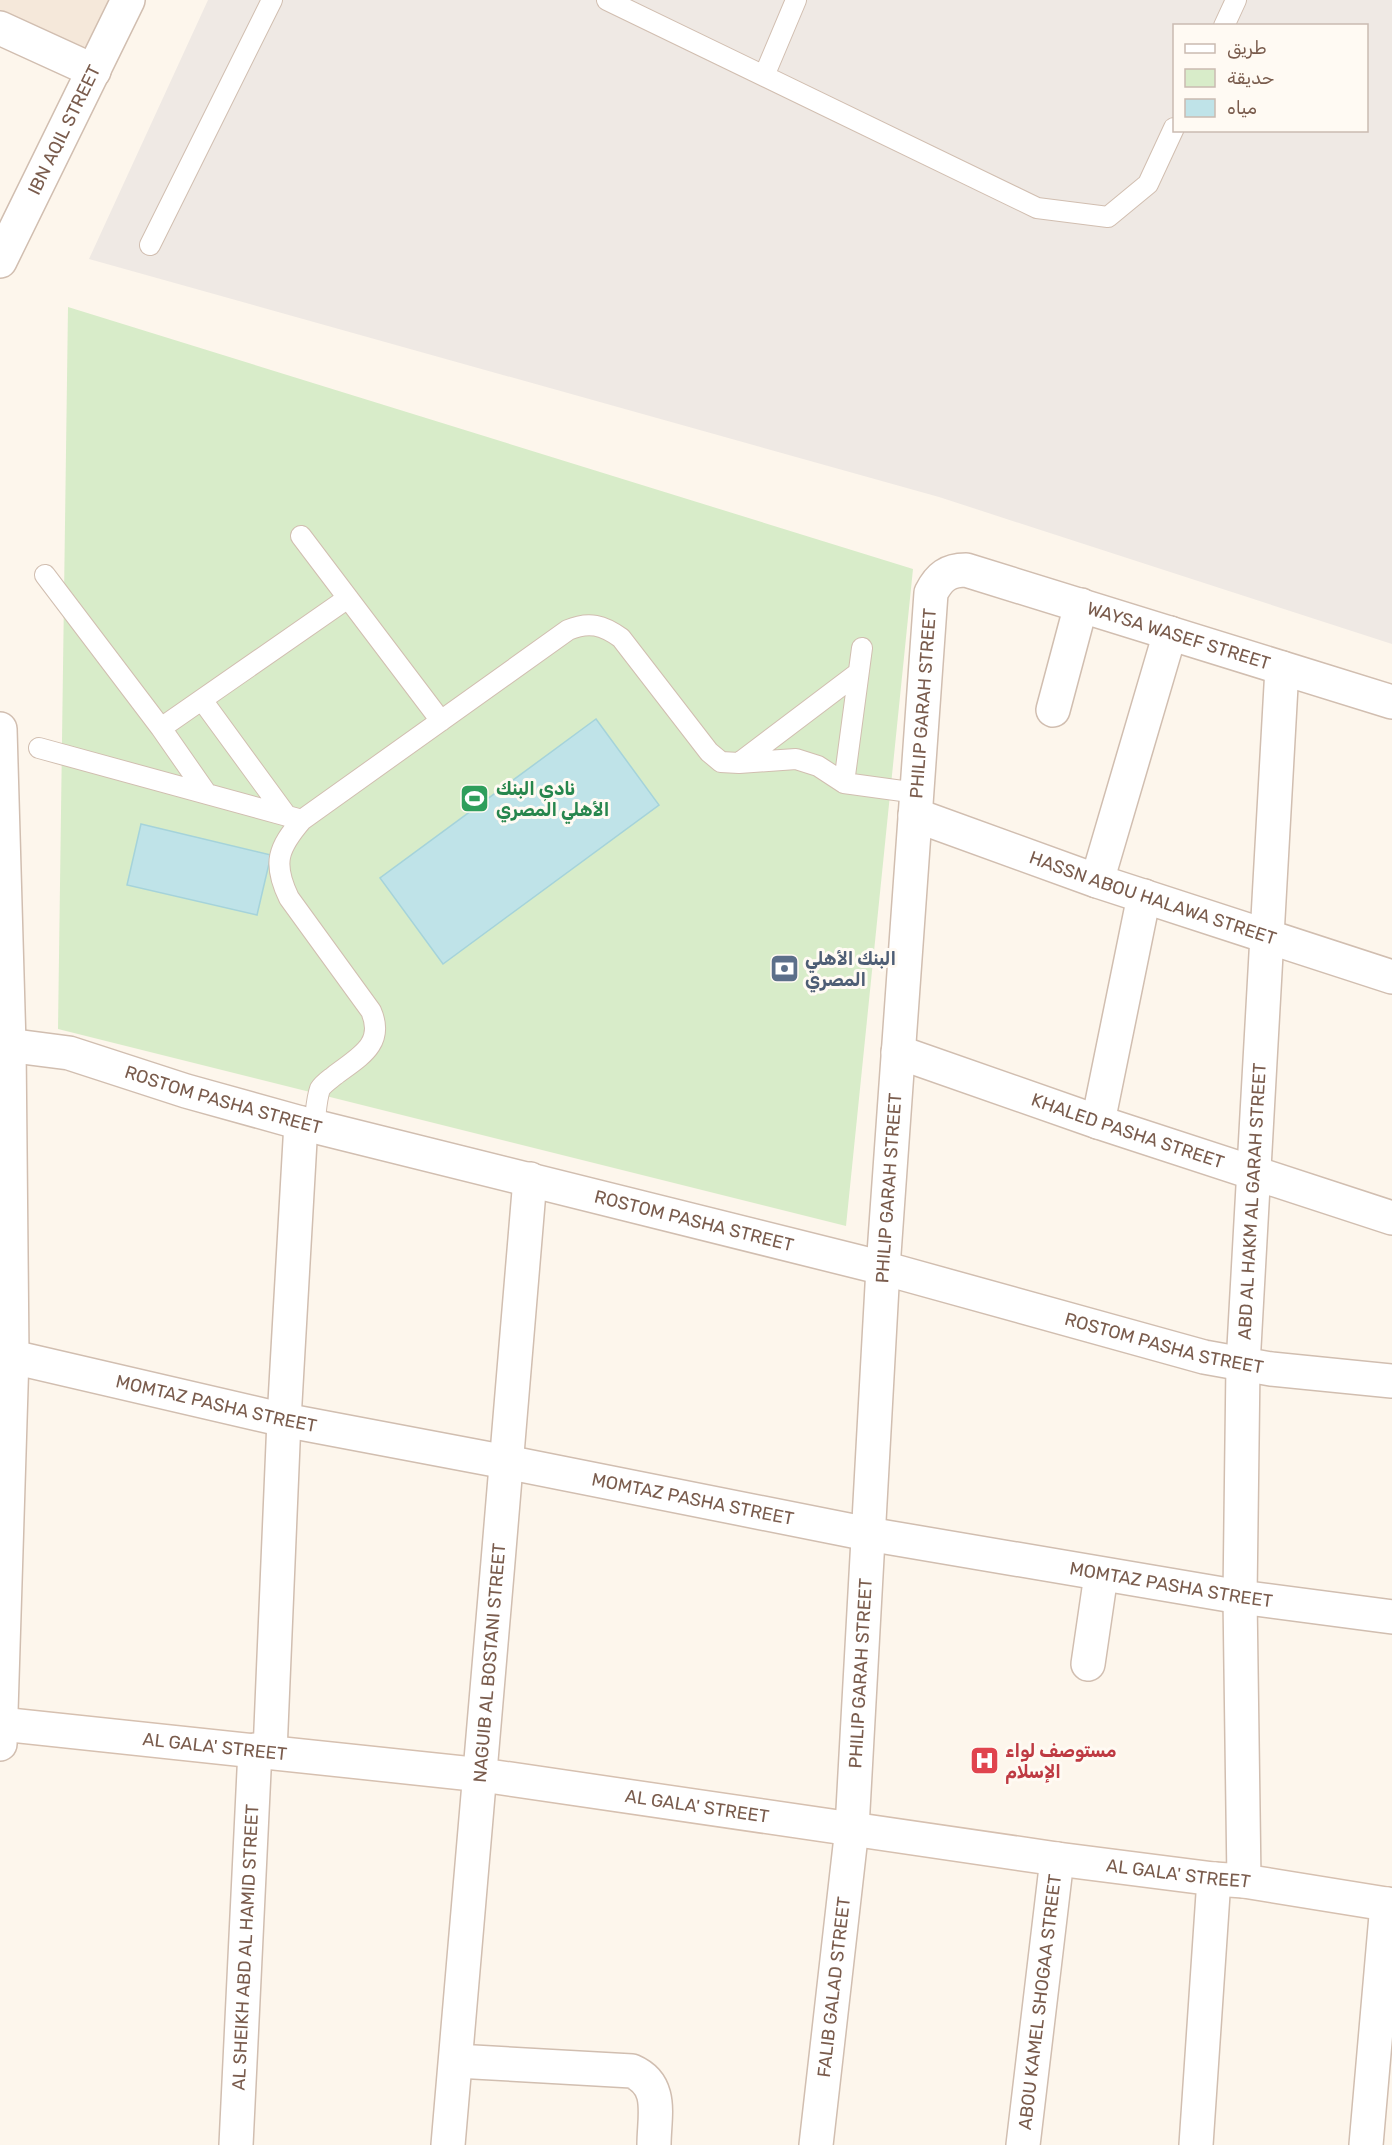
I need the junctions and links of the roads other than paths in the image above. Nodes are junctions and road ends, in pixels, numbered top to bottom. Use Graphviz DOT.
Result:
graph roads {
  1 [pos="128,0"];
  2 [pos="272,0"];
  3 [pos="607,0"];
  4 [pos="796,0"];
  5 [pos="1236,0"];
  6 [pos="1225,24"];
  7 [pos="0,28"];
  8 [pos="94,71"];
  9 [pos="764,76"];
  10 [pos="1173,130"];
  11 [pos="150,245"];
  12 [pos="0,261"];
  13 [pos="302,536"];
  14 [pos="966,570"];
  15 [pos="45,575"];
  16 [pos="348,598"];
  17 [pos="1081,605"];
  18 [pos="1170,633"];
  19 [pos="862,648"];
  20 [pos="1282,668"];
  21 [pos="858,673"];
  22 [pos="202,700"];
  23 [pos="1392,702"];
  24 [pos="1053,710"];
  25 [pos="441,721"];
  26 [pos="161,728"];
  27 [pos="0,729"];
  28 [pos="0,741"];
  29 [pos="39,748"];
  30 [pos="739,763"];
  31 [pos="844,783"];
  32 [pos="207,794"];
  33 [pos="916,804"];
  34 [pos="294,818"];
  35 [pos="1097,881"];
  36 [pos="1144,896"];
  37 [pos="1267,936"];
  38 [pos="1392,977"];
  39 [pos="4,1045"];
  40 [pos="898,1053"];
  41 [pos="1098,1122"];
  42 [pos="307,1125"];
  43 [pos="1254,1173"];
  44 [pos="530,1179"];
  45 [pos="1392,1218"];
  46 [pos="883,1269"];
  47 [pos="6,1355"];
  48 [pos="1243,1365"];
  49 [pos="1392,1382"];
  50 [pos="284,1420"];
  51 [pos="506,1462"];
  52 [pos="868,1534"];
  53 [pos="1101,1575"];
  54 [pos="1240,1597"];
  55 [pos="1392,1617"];
  56 [pos="1088,1664"];
  57 [pos="1,1731"];
  58 [pos="262,1751"];
  59 [pos="482,1775"];
  60 [pos="852,1828"];
  61 [pos="1057,1858"];
  62 [pos="1229,1880"];
  63 [pos="1389,1905"];
  64 [pos="1392,2007"];
  65 [pos="1392,2026"];
  66 [pos="456,2061"];
  67 [pos="236,2145"];
  68 [pos="448,2145"];
  69 [pos="654,2145"];
  70 [pos="816,2145"];
  71 [pos="1023,2145"];
  72 [pos="1196,2145"];
  73 [pos="1366,2145"];
  1 -- 8 [label="street, IBN AQIL STREET"];
  2 -- 11 [label="lane"];
  3 -- 9 [label="lane"];
  4 -- 9 [label="lane"];
  5 -- 6 [label="lane"];
  7 -- 8 [label="street"];
  8 -- 12 [label="street, IBN AQIL STREET"];
  9 -- 10 [label="lane"];
  13 -- 16 [label="lane"];
  14 -- 17 [label="street, WAYSA WASEF STREET"];
  14 -- 33 [label="street, PHILIP GARAH STREET"];
  15 -- 26 [label="lane"];
  16 -- 22 [label="lane"];
  16 -- 25 [label="lane"];
  17 -- 18 [label="street, WAYSA WASEF STREET"];
  17 -- 24 [label="street"];
  18 -- 20 [label="street, WAYSA WASEF STREET"];
  18 -- 35 [label="street"];
  19 -- 21 [label="lane"];
  20 -- 23 [label="street, WAYSA WASEF STREET"];
  20 -- 37 [label="street, ABD AL HAKM AL GARAH STREET"];
  21 -- 30 [label="lane"];
  21 -- 31 [label="lane"];
  22 -- 26 [label="lane"];
  22 -- 34 [label="lane"];
  25 -- 30 [label="lane"];
  25 -- 34 [label="lane"];
  26 -- 32 [label="lane"];
  27 -- 28 [label="street"];
  28 -- 39 [label="street"];
  29 -- 32 [label="lane"];
  30 -- 31 [label="lane"];
  31 -- 33 [label="lane"];
  32 -- 34 [label="lane"];
  33 -- 35 [label="street, HASSN ABOU HALAWA STREET"];
  33 -- 40 [label="street, PHILIP GARAH STREET"];
  34 -- 42 [label="lane"];
  35 -- 36 [label="street, HASSN ABOU HALAWA STREET"];
  36 -- 37 [label="street, HASSN ABOU HALAWA STREET"];
  36 -- 41 [label="street"];
  37 -- 38 [label="street, HASSN ABOU HALAWA STREET"];
  37 -- 43 [label="street, ABD AL HAKM AL GARAH STREET"];
  39 -- 42 [label="street, ROSTOM PASHA STREET"];
  39 -- 47 [label="street"];
  40 -- 41 [label="street, KHALED PASHA STREET"];
  40 -- 46 [label="street, PHILIP GARAH STREET"];
  41 -- 43 [label="street, KHALED PASHA STREET"];
  42 -- 44 [label="street, ROSTOM PASHA STREET"];
  42 -- 50 [label="street, AL SHEIKH ABD AL HAMID STREET"];
  43 -- 45 [label="street, KHALED PASHA STREET"];
  43 -- 48 [label="street, ABD AL HAKM AL GARAH STREET"];
  44 -- 46 [label="street, ROSTOM PASHA STREET"];
  44 -- 51 [label="street, NAGUIB AL BOSTANI STREET"];
  46 -- 48 [label="street, ROSTOM PASHA STREET"];
  46 -- 52 [label="street, PHILIP GARAH STREET"];
  47 -- 50 [label="street, MOMTAZ PASHA STREET"];
  47 -- 57 [label="street"];
  48 -- 49 [label="street, ROSTOM PASHA STREET"];
  48 -- 54 [label="street, ABD AL HAKM AL GARAH STREET"];
  50 -- 51 [label="street, MOMTAZ PASHA STREET"];
  50 -- 58 [label="street, AL SHEIKH ABD AL HAMID STREET"];
  51 -- 52 [label="street, MOMTAZ PASHA STREET"];
  51 -- 59 [label="street, NAGUIB AL BOSTANI STREET"];
  52 -- 53 [label="street, MOMTAZ PASHA STREET"];
  52 -- 60 [label="street, PHILIP GARAH STREET"];
  53 -- 54 [label="street, MOMTAZ PASHA STREET"];
  53 -- 56 [label="street"];
  54 -- 55 [label="street, MOMTAZ PASHA STREET"];
  54 -- 62 [label="street, ABD AL HAKM AL GARAH STREET"];
  57 -- 58 [label="street, AL GALA' STREET"];
  58 -- 59 [label="street, AL GALA' STREET"];
  58 -- 67 [label="street, AL SHEIKH ABD AL HAMID STREET"];
  59 -- 60 [label="street, AL GALA' STREET"];
  59 -- 66 [label="street, NAGUIB AL BOSTANI STREET"];
  60 -- 61 [label="street, AL GALA' STREET"];
  60 -- 70 [label="street, FALIB GALAD STREET"];
  61 -- 62 [label="street, AL GALA' STREET"];
  61 -- 71 [label="street, ABOU KAMEL SHOGAA STREET"];
  62 -- 63 [label="street, AL GALA' STREET"];
  62 -- 72 [label="street, ABD AL HAKM AL GARAH STREET"];
  63 -- 73 [label="street"];
  64 -- 65 [label="lane"];
  66 -- 68 [label="street, NAGUIB AL BOSTANI STREET"];
  66 -- 69 [label="street"];
}
